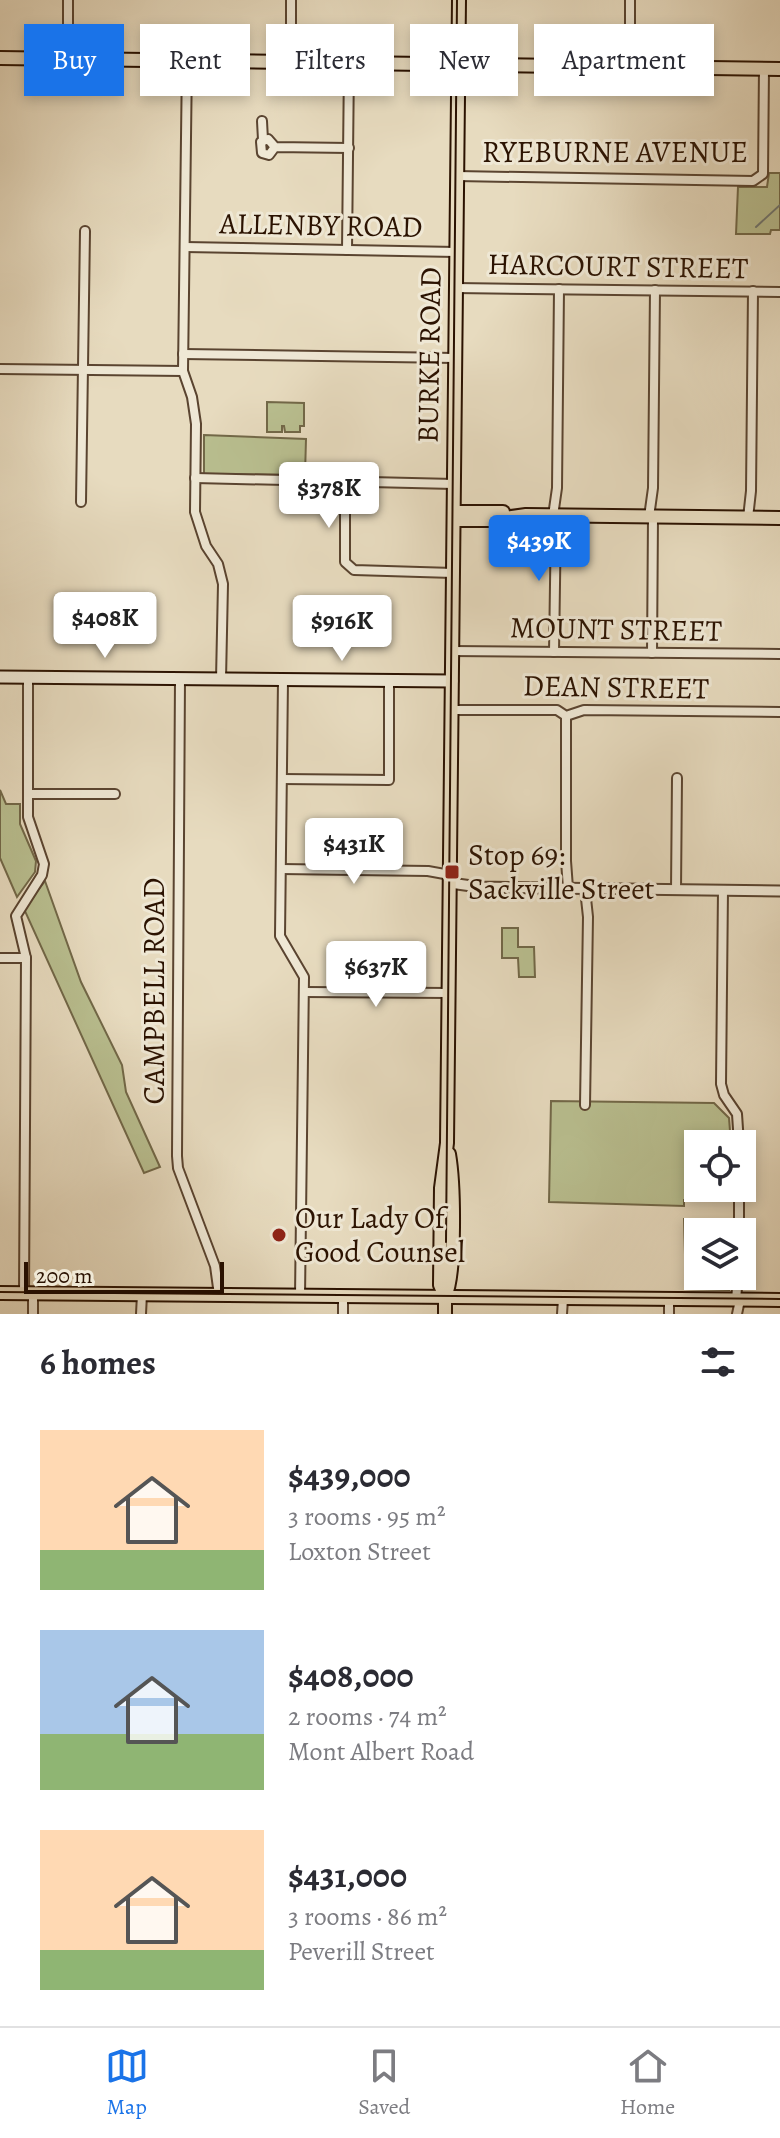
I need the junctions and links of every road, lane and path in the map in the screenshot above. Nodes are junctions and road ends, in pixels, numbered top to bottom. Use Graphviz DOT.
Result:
graph roads {
  1 [pos="68,0"];
  2 [pos="291,0"];
  3 [pos="459,0"];
  4 [pos="630,0"];
  5 [pos="68,24"];
  6 [pos="291,24"];
  7 [pos="459,24"];
  8 [pos="630,24"];
  9 [pos="0,58"];
  10 [pos="24,58"];
  11 [pos="714,67"];
  12 [pos="764,68"];
  13 [pos="780,69"];
  14 [pos="187,96"];
  15 [pos="349,96"];
  16 [pos="458,96"];
  17 [pos="262,121"];
  18 [pos="263,140"];
  19 [pos="275,147"];
  20 [pos="349,148"];
  21 [pos="457,176"];
  22 [pos="85,231"];
  23 [pos="185,247"];
  24 [pos="347,250"];
  25 [pos="456,252"];
  26 [pos="456,288"];
  27 [pos="559,289"];
  28 [pos="655,290"];
  29 [pos="753,291"];
  30 [pos="780,292"];
  31 [pos="183,354"];
  32 [pos="455,358"];
  33 [pos="0,369"];
  34 [pos="83,370"];
  35 [pos="183,371"];
  36 [pos="195,478"];
  37 [pos="345,481"];
  38 [pos="454,485"];
  39 [pos="81,502"];
  40 [pos="474,511"];
  41 [pos="526,515"];
  42 [pos="454,516"];
  43 [pos="557,516"];
  44 [pos="653,517"];
  45 [pos="752,518"];
  46 [pos="780,518"];
  47 [pos="453,573"];
  48 [pos="452,651"];
  49 [pos="554,652"];
  50 [pos="652,653"];
  51 [pos="780,654"];
  52 [pos="0,677"];
  53 [pos="28,677"];
  54 [pos="180,679"];
  55 [pos="221,679"];
  56 [pos="283,680"];
  57 [pos="389,681"];
  58 [pos="452,681"];
  59 [pos="452,710"];
  60 [pos="780,712"];
  61 [pos="566,716"];
  62 [pos="677,778"];
  63 [pos="282,779"];
  64 [pos="28,794"];
  65 [pos="115,794"];
  66 [pos="281,869"];
  67 [pos="450,879"];
  68 [pos="565,888"];
  69 [pos="588,889"];
  70 [pos="676,890"];
  71 [pos="723,890"];
  72 [pos="780,891"];
  73 [pos="0,958"];
  74 [pos="26,958"];
  75 [pos="304,992"];
  76 [pos="449,993"];
  77 [pos="585,1105"];
  78 [pos="738,1130"];
  79 [pos="737,1290"];
  80 [pos="0,1293"];
  81 [pos="28,1294"];
  82 [pos="142,1294"];
  83 [pos="219,1295"];
  84 [pos="300,1296"];
  85 [pos="343,1296"];
  86 [pos="445,1297"];
  87 [pos="563,1299"];
  88 [pos="669,1299"];
  89 [pos="736,1300"];
  90 [pos="780,1300"];
  91 [pos="33,1314"];
  92 [pos="141,1314"];
  93 [pos="343,1314"];
  94 [pos="445,1314"];
  95 [pos="562,1314"];
  96 [pos="669,1314"];
  97 [pos="736,1314"];
  1 -- 5 [label="street"];
  2 -- 6 [label="street"];
  3 -- 7 [label="main road, BURKE ROAD"];
  4 -- 8 [label="street"];
  9 -- 10 [label="main road"];
  11 -- 12 [label="main road"];
  12 -- 13 [label="main road"];
  12 -- 21 [label="street, RYEBURNE AVENUE"];
  14 -- 23 [label="street"];
  15 -- 20 [label="street"];
  16 -- 21 [label="main road, BURKE ROAD"];
  17 -- 18 [label="street"];
  18 -- 19 [label="street"];
  18 -- 19 [label="street"];
  19 -- 20 [label="street"];
  20 -- 24 [label="street"];
  21 -- 25 [label="main road, BURKE ROAD"];
  22 -- 34 [label="street"];
  23 -- 24 [label="street, ALLENBY ROAD"];
  23 -- 31 [label="street"];
  24 -- 25 [label="street, ALLENBY ROAD"];
  25 -- 26 [label="main road, BURKE ROAD"];
  26 -- 27 [label="street, HARCOURT STREET"];
  26 -- 32 [label="main road, BURKE ROAD"];
  27 -- 28 [label="street, HARCOURT STREET"];
  27 -- 43 [label="street"];
  28 -- 29 [label="street, HARCOURT STREET"];
  28 -- 44 [label="street"];
  29 -- 30 [label="street, HARCOURT STREET"];
  29 -- 45 [label="street"];
  31 -- 32 [label="street"];
  31 -- 35 [label="street"];
  32 -- 38 [label="main road, BURKE ROAD"];
  33 -- 34 [label="street"];
  34 -- 35 [label="street"];
  34 -- 39 [label="street"];
  35 -- 36 [label="street"];
  36 -- 37 [label="street"];
  36 -- 55 [label="street"];
  37 -- 38 [label="street"];
  37 -- 47 [label="street"];
  38 -- 40 [label="main road"];
  38 -- 42 [label="main road, BURKE ROAD"];
  40 -- 41 [label="main road"];
  40 -- 42 [label="main road"];
  41 -- 42 [label="main road"];
  41 -- 43 [label="main road"];
  42 -- 47 [label="main road, BURKE ROAD"];
  43 -- 44 [label="main road"];
  43 -- 49 [label="street"];
  44 -- 45 [label="main road"];
  44 -- 50 [label="street"];
  45 -- 46 [label="main road"];
  47 -- 48 [label="main road, BURKE ROAD"];
  48 -- 49 [label="street, MOUNT STREET"];
  48 -- 58 [label="main road, BURKE ROAD"];
  49 -- 50 [label="street, MOUNT STREET"];
  50 -- 51 [label="street, MOUNT STREET"];
  52 -- 53 [label="main road"];
  53 -- 54 [label="main road"];
  53 -- 64 [label="street"];
  54 -- 55 [label="main road"];
  54 -- 83 [label="street, CAMPBELL ROAD"];
  55 -- 56 [label="main road"];
  56 -- 57 [label="main road"];
  56 -- 63 [label="street"];
  57 -- 58 [label="main road"];
  57 -- 63 [label="street"];
  58 -- 59 [label="main road, BURKE ROAD"];
  59 -- 61 [label="street, DEAN STREET"];
  59 -- 67 [label="main road, BURKE ROAD"];
  60 -- 61 [label="street, DEAN STREET"];
  61 -- 68 [label="street"];
  62 -- 70 [label="street"];
  63 -- 66 [label="street"];
  64 -- 65 [label="street"];
  64 -- 74 [label="street"];
  66 -- 67 [label="street"];
  66 -- 75 [label="street"];
  67 -- 68 [label="street"];
  67 -- 76 [label="main road, BURKE ROAD"];
  68 -- 69 [label="street"];
  69 -- 70 [label="street"];
  69 -- 77 [label="street"];
  70 -- 71 [label="street"];
  71 -- 72 [label="street"];
  71 -- 78 [label="street"];
  73 -- 74 [label="street"];
  74 -- 81 [label="street"];
  75 -- 76 [label="street"];
  75 -- 84 [label="street"];
  76 -- 86 [label="main road, BURKE ROAD"];
  79 -- 89 [label="street"];
  80 -- 81 [label="main road"];
  81 -- 82 [label="main road"];
  81 -- 91 [label="street"];
  82 -- 83 [label="main road"];
  82 -- 92 [label="street"];
  83 -- 84 [label="main road"];
  84 -- 85 [label="main road"];
  85 -- 86 [label="main road"];
  85 -- 93 [label="street"];
  86 -- 87 [label="main road"];
  86 -- 94 [label="main road, BURKE ROAD"];
  87 -- 88 [label="main road"];
  87 -- 95 [label="street"];
  88 -- 89 [label="main road"];
  88 -- 96 [label="street"];
  89 -- 90 [label="main road"];
  89 -- 97 [label="street"];
}
